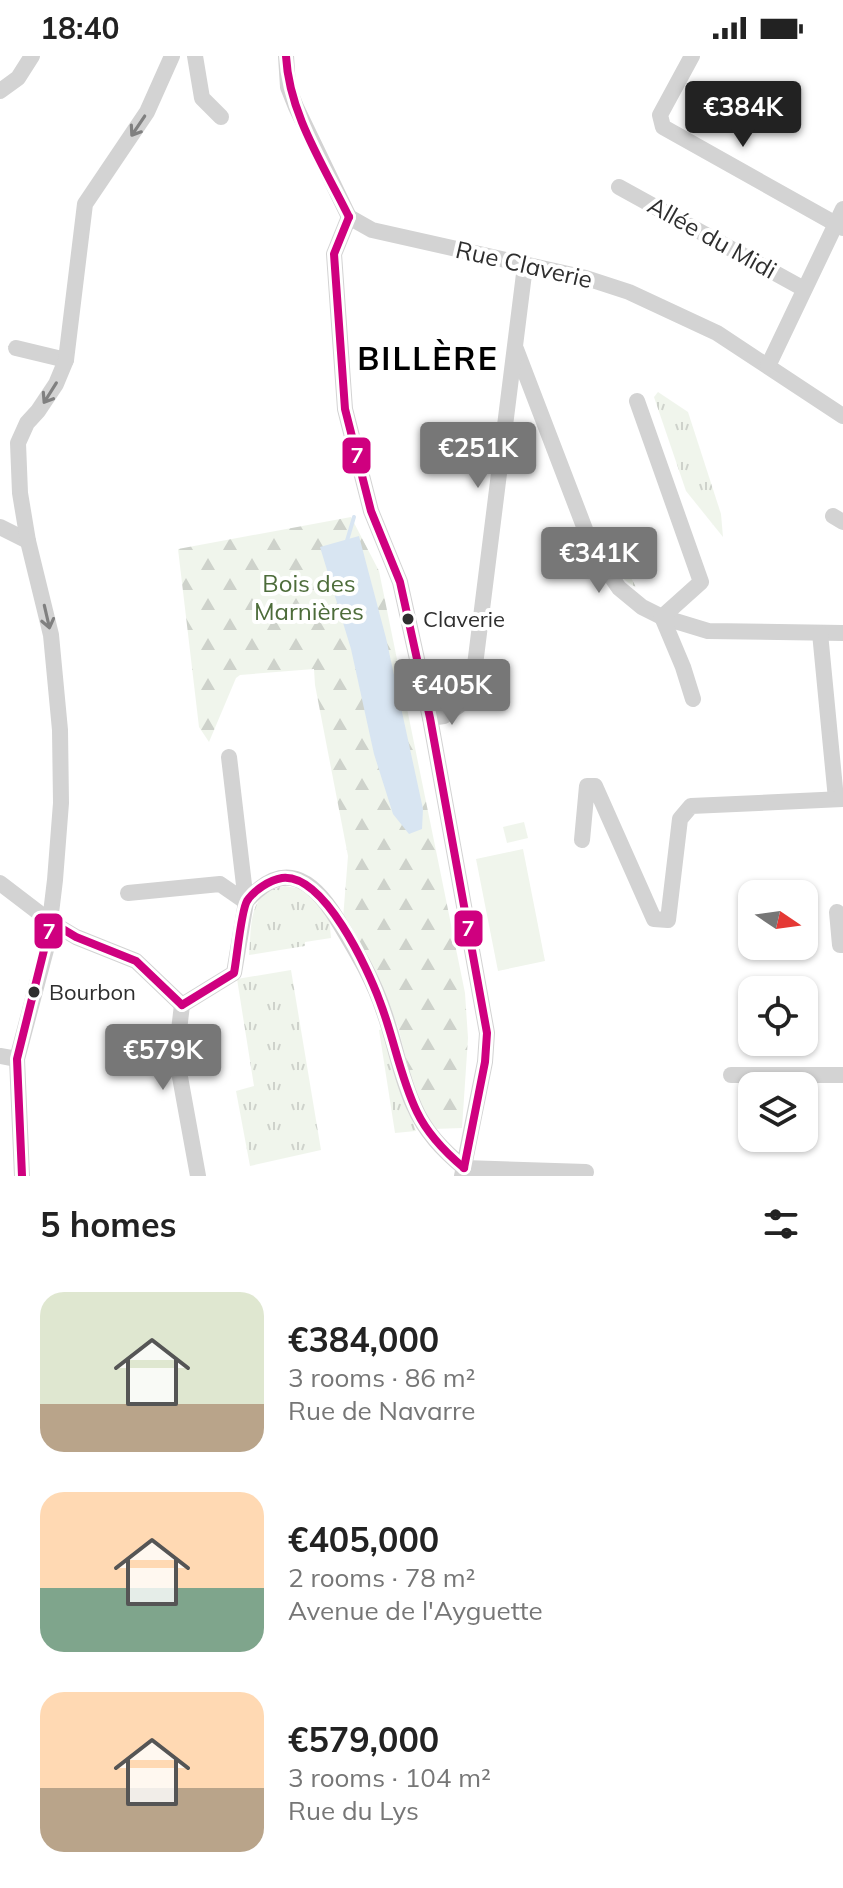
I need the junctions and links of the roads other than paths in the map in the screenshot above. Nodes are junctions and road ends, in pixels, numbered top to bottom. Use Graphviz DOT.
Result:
graph roads {
  1 [pos="32,56"];
  2 [pos="172,56"];
  3 [pos="195,56"];
  4 [pos="286,56"];
  5 [pos="692,56"];
  6 [pos="0,91"];
  7 [pos="221,117"];
  8 [pos="619,187"];
  9 [pos="349,217"];
  10 [pos="841,220"];
  11 [pos="525,266"];
  12 [pos="804,289"];
  13 [pos="16,348"];
  14 [pos="516,349"];
  15 [pos="66,360"];
  16 [pos="768,366"];
  17 [pos="637,401"];
  18 [pos="843,416"];
  19 [pos="0,527"];
  20 [pos="28,541"];
  21 [pos="662,617"];
  22 [pos="820,633"];
  23 [pos="843,633"];
  24 [pos="693,699"];
  25 [pos="430,718"];
  26 [pos="229,757"];
  27 [pos="839,799"];
  28 [pos="582,840"];
  29 [pos="0,883"];
  30 [pos="128,893"];
  31 [pos="246,902"];
  32 [pos="837,912"];
  33 [pos="51,922"];
  34 [pos="843,945"];
  35 [pos="182,1005"];
  36 [pos="8,1057"];
  37 [pos="731,1075"];
  38 [pos="843,1075"];
  39 [pos="463,1172"];
  40 [pos="586,1172"];
  41 [pos="22,1176"];
  42 [pos="198,1176"];
  1 -- 6 [label="street"];
  2 -- 15 [label="street, one-way"];
  3 -- 7 [label="street"];
  4 -- 9 [label="street"];
  5 -- 10 [label="street"];
  8 -- 12 [label="street, Allée du Midi"];
  9 -- 11 [label="street, Rue Claverie"];
  9 -- 25 [label="street"];
  10 -- 12 [label="street"];
  11 -- 14 [label="street"];
  11 -- 16 [label="street, Rue Claverie"];
  12 -- 16 [label="street"];
  13 -- 15 [label="street"];
  14 -- 21 [label="street"];
  14 -- 25 [label="street"];
  15 -- 20 [label="street, one-way"];
  16 -- 18 [label="street, Rue Claverie"];
  17 -- 21 [label="street"];
  19 -- 20 [label="street"];
  20 -- 33 [label="street, one-way"];
  21 -- 22 [label="street"];
  21 -- 24 [label="street"];
  22 -- 23 [label="street"];
  22 -- 27 [label="street"];
  25 -- 39 [label="street"];
  26 -- 31 [label="street"];
  27 -- 28 [label="street"];
  29 -- 33 [label="street"];
  30 -- 31 [label="street"];
  31 -- 35 [label="street"];
  31 -- 39 [label="street"];
  32 -- 34 [label="street"];
  33 -- 35 [label="street"];
  33 -- 36 [label="street"];
  35 -- 42 [label="street"];
  36 -- 41 [label="street"];
  37 -- 38 [label="street"];
  39 -- 40 [label="street"];
}
